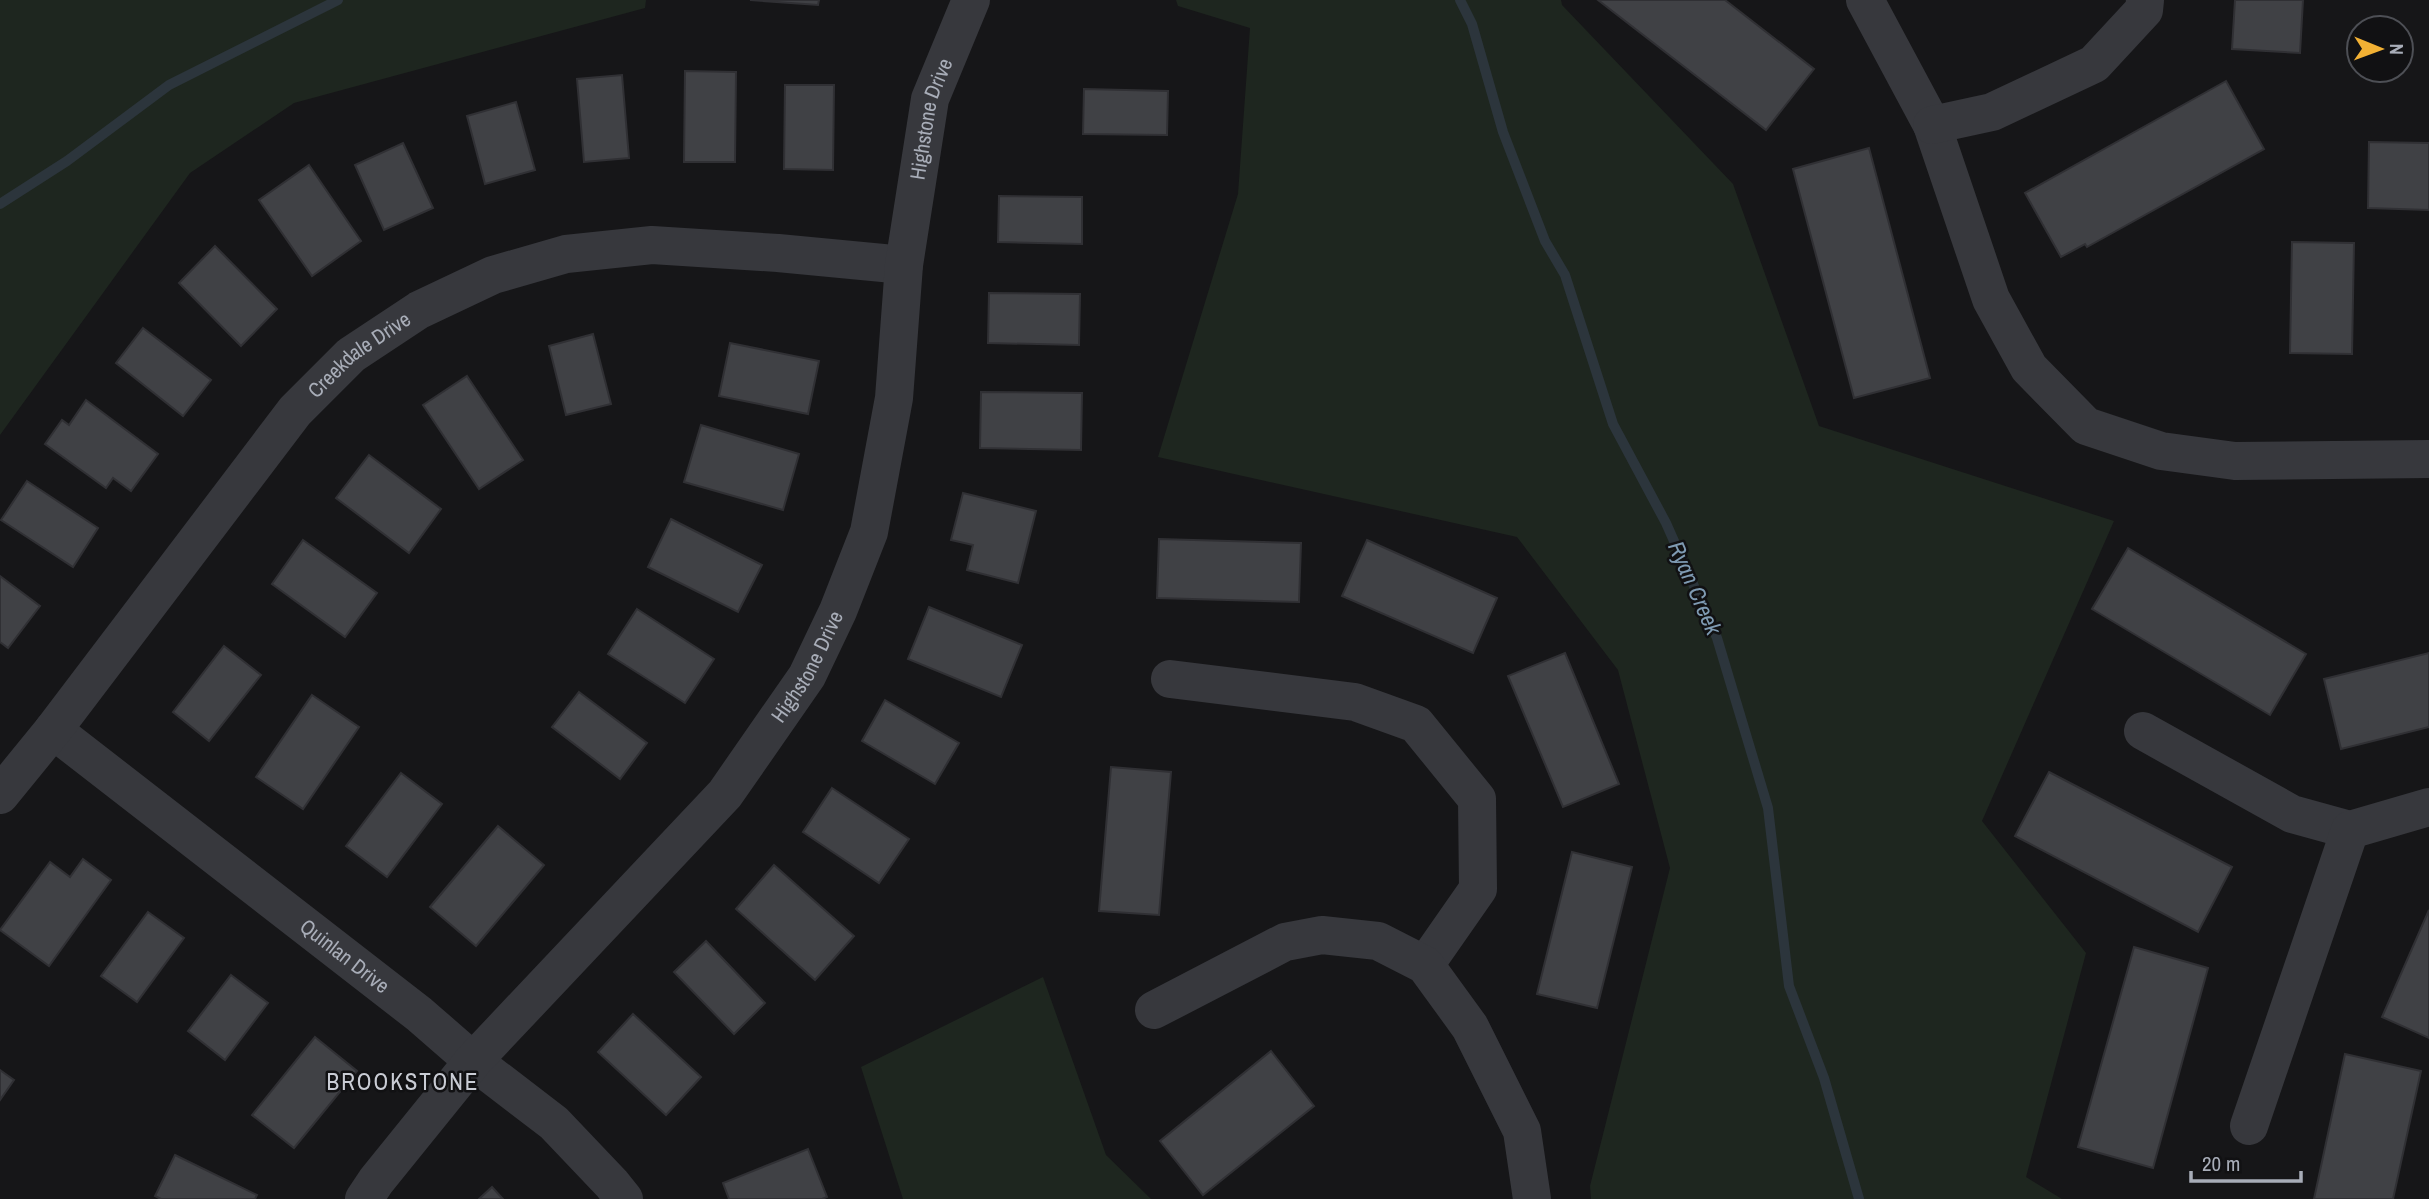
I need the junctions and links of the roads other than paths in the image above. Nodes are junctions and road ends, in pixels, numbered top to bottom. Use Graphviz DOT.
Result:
graph roads {
  1 [pos="971,0"];
  2 [pos="1865,0"];
  3 [pos="2145,0"];
  4 [pos="1932,125"];
  5 [pos="904,265"];
  6 [pos="2429,459"];
  7 [pos="1170,678"];
  8 [pos="53,730"];
  9 [pos="2143,731"];
  10 [pos="0,795"];
  11 [pos="2429,807"];
  12 [pos="2350,830"];
  13 [pos="1426,965"];
  14 [pos="1154,1010"];
  15 [pos="473,1061"];
  16 [pos="2249,1126"];
  17 [pos="364,1199"];
  18 [pos="624,1199"];
  19 [pos="1532,1199"];
  1 -- 5 [label="street, Highstone Drive"];
  2 -- 4 [label="street"];
  3 -- 4 [label="street"];
  4 -- 6 [label="street"];
  5 -- 8 [label="street, Creekdale Drive"];
  5 -- 15 [label="street, Highstone Drive"];
  7 -- 13 [label="street"];
  8 -- 10 [label="street, Creekdale Drive"];
  8 -- 15 [label="street, Quinlan Drive"];
  9 -- 12 [label="street"];
  11 -- 12 [label="street"];
  12 -- 16 [label="street"];
  13 -- 14 [label="street"];
  13 -- 19 [label="street"];
  15 -- 17 [label="street, Highstone Drive"];
  15 -- 18 [label="street, Quinlan Drive"];
}
